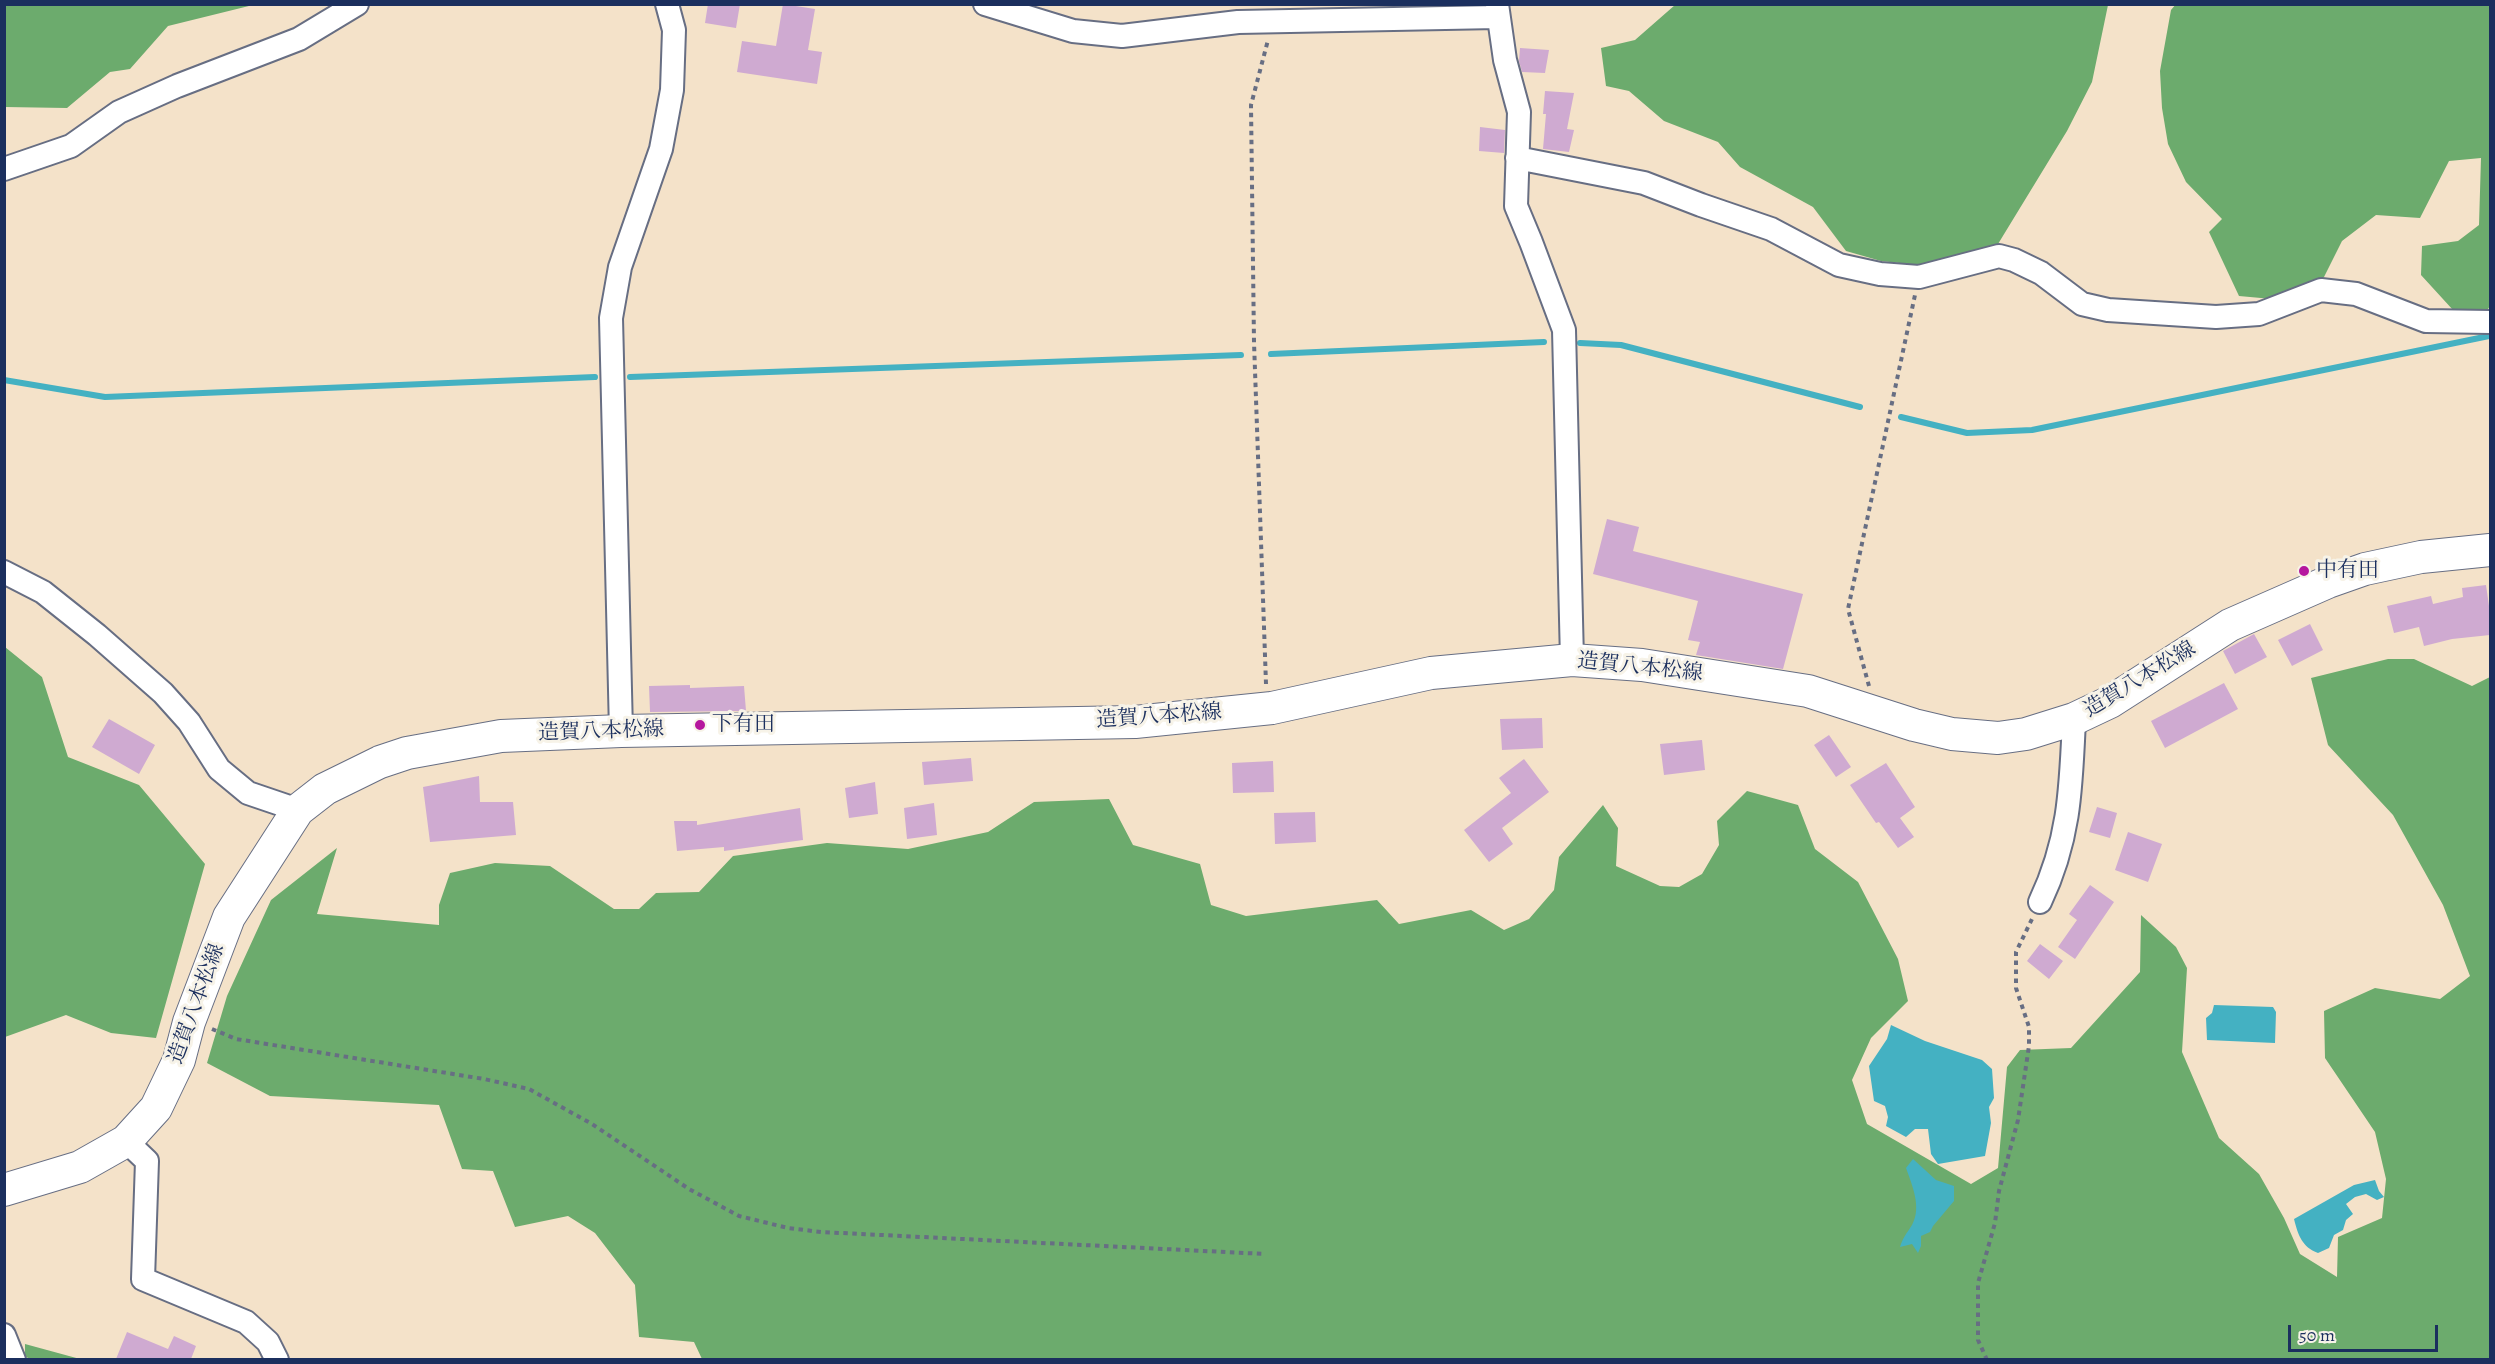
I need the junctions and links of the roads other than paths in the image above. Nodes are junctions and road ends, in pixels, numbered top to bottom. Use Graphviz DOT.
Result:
graph roads {
  1 [pos="357,4"];
  2 [pos="667,4"];
  3 [pos="985,4"];
  4 [pos="1497,11"];
  5 [pos="1517,158"];
  6 [pos="4,169"];
  7 [pos="2490,322"];
  8 [pos="2490,550"];
  9 [pos="4,572"];
  10 [pos="1572,660"];
  11 [pos="2074,719"];
  12 [pos="621,731"];
  13 [pos="298,810"];
  14 [pos="2040,902"];
  15 [pos="126,1141"];
  16 [pos="4,1190"];
  17 [pos="4,1335"];
  18 [pos="14,1359"];
  19 [pos="277,1359"];
  1 -- 6 [label="street"];
  2 -- 12 [label="street"];
  3 -- 4 [label="street"];
  4 -- 5 [label="street"];
  5 -- 7 [label="street"];
  5 -- 10 [label="street"];
  8 -- 11 [label="main road, 造賀八本松線"];
  9 -- 13 [label="street"];
  10 -- 11 [label="main road, 造賀八本松線"];
  10 -- 12 [label="main road, 造賀八本松線"];
  11 -- 14 [label="street"];
  12 -- 13 [label="main road, 造賀八本松線"];
  13 -- 15 [label="main road, 造賀八本松線"];
  15 -- 16 [label="main road, 造賀八本松線"];
  15 -- 19 [label="street"];
  17 -- 18 [label="street"];
}
